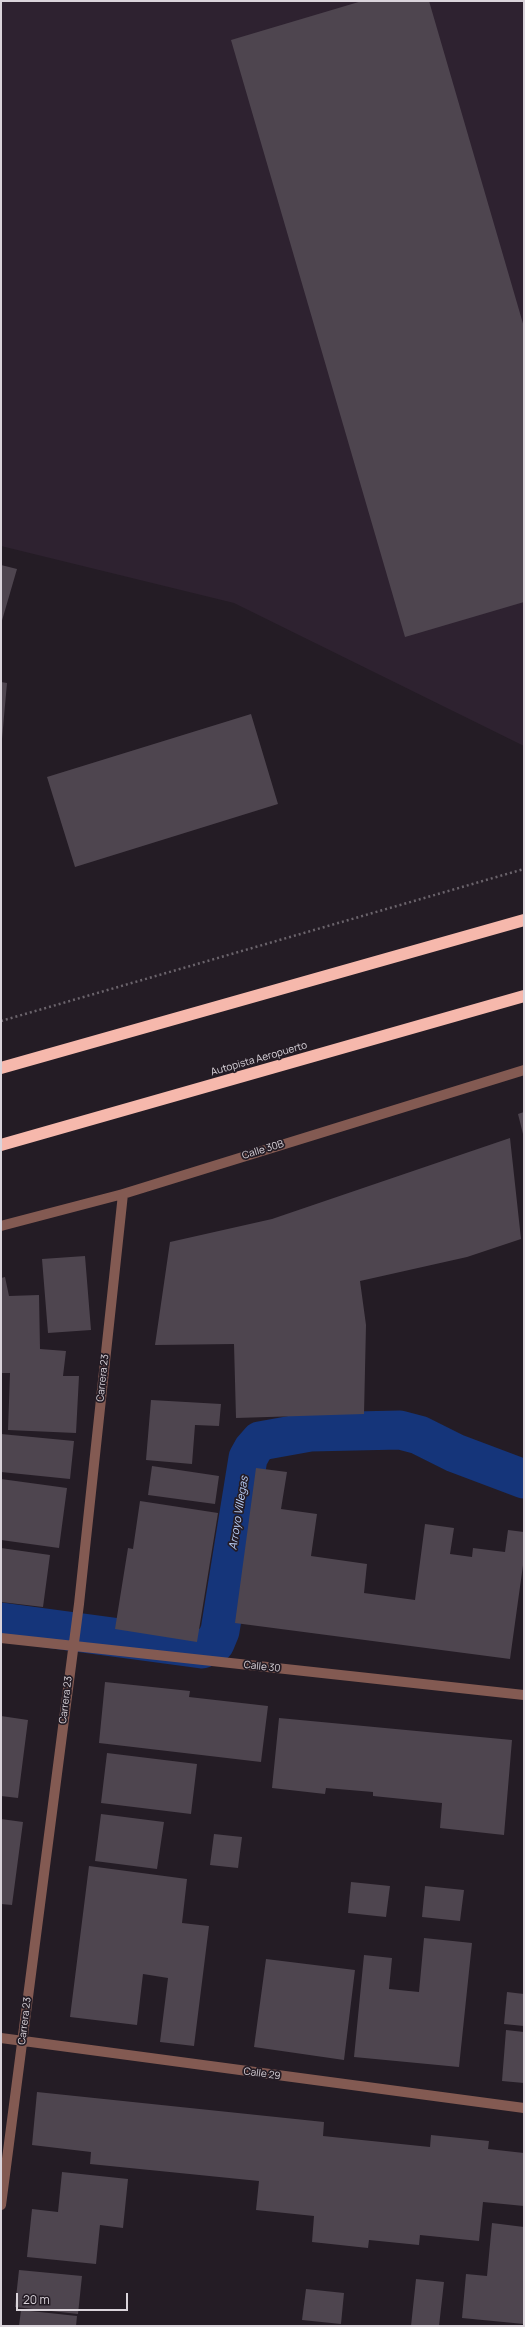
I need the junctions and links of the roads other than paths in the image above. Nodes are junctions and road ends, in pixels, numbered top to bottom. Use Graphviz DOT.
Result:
graph roads {
  1 [pos="524,920"];
  2 [pos="524,996"];
  3 [pos="1,1068"];
  4 [pos="524,1070"];
  5 [pos="1,1145"];
  6 [pos="123,1194"];
  7 [pos="1,1226"];
  8 [pos="1,1638"];
  9 [pos="74,1644"];
  10 [pos="524,1695"];
  11 [pos="1,2038"];
  12 [pos="22,2042"];
  13 [pos="524,2108"];
  14 [pos="1,2205"];
  1 -- 3 [label="highway"];
  2 -- 5 [label="highway, Autopista Aeropuerto"];
  4 -- 6 [label="street, Calle 30B"];
  6 -- 7 [label="street, Calle 30B"];
  6 -- 9 [label="street, Carrera 23"];
  8 -- 9 [label="street, Calle 30"];
  9 -- 10 [label="street, Calle 30"];
  9 -- 12 [label="street, Carrera 23"];
  11 -- 12 [label="street, Calle 29"];
  12 -- 13 [label="street, Calle 29"];
  12 -- 14 [label="street, Carrera 23"];
}
